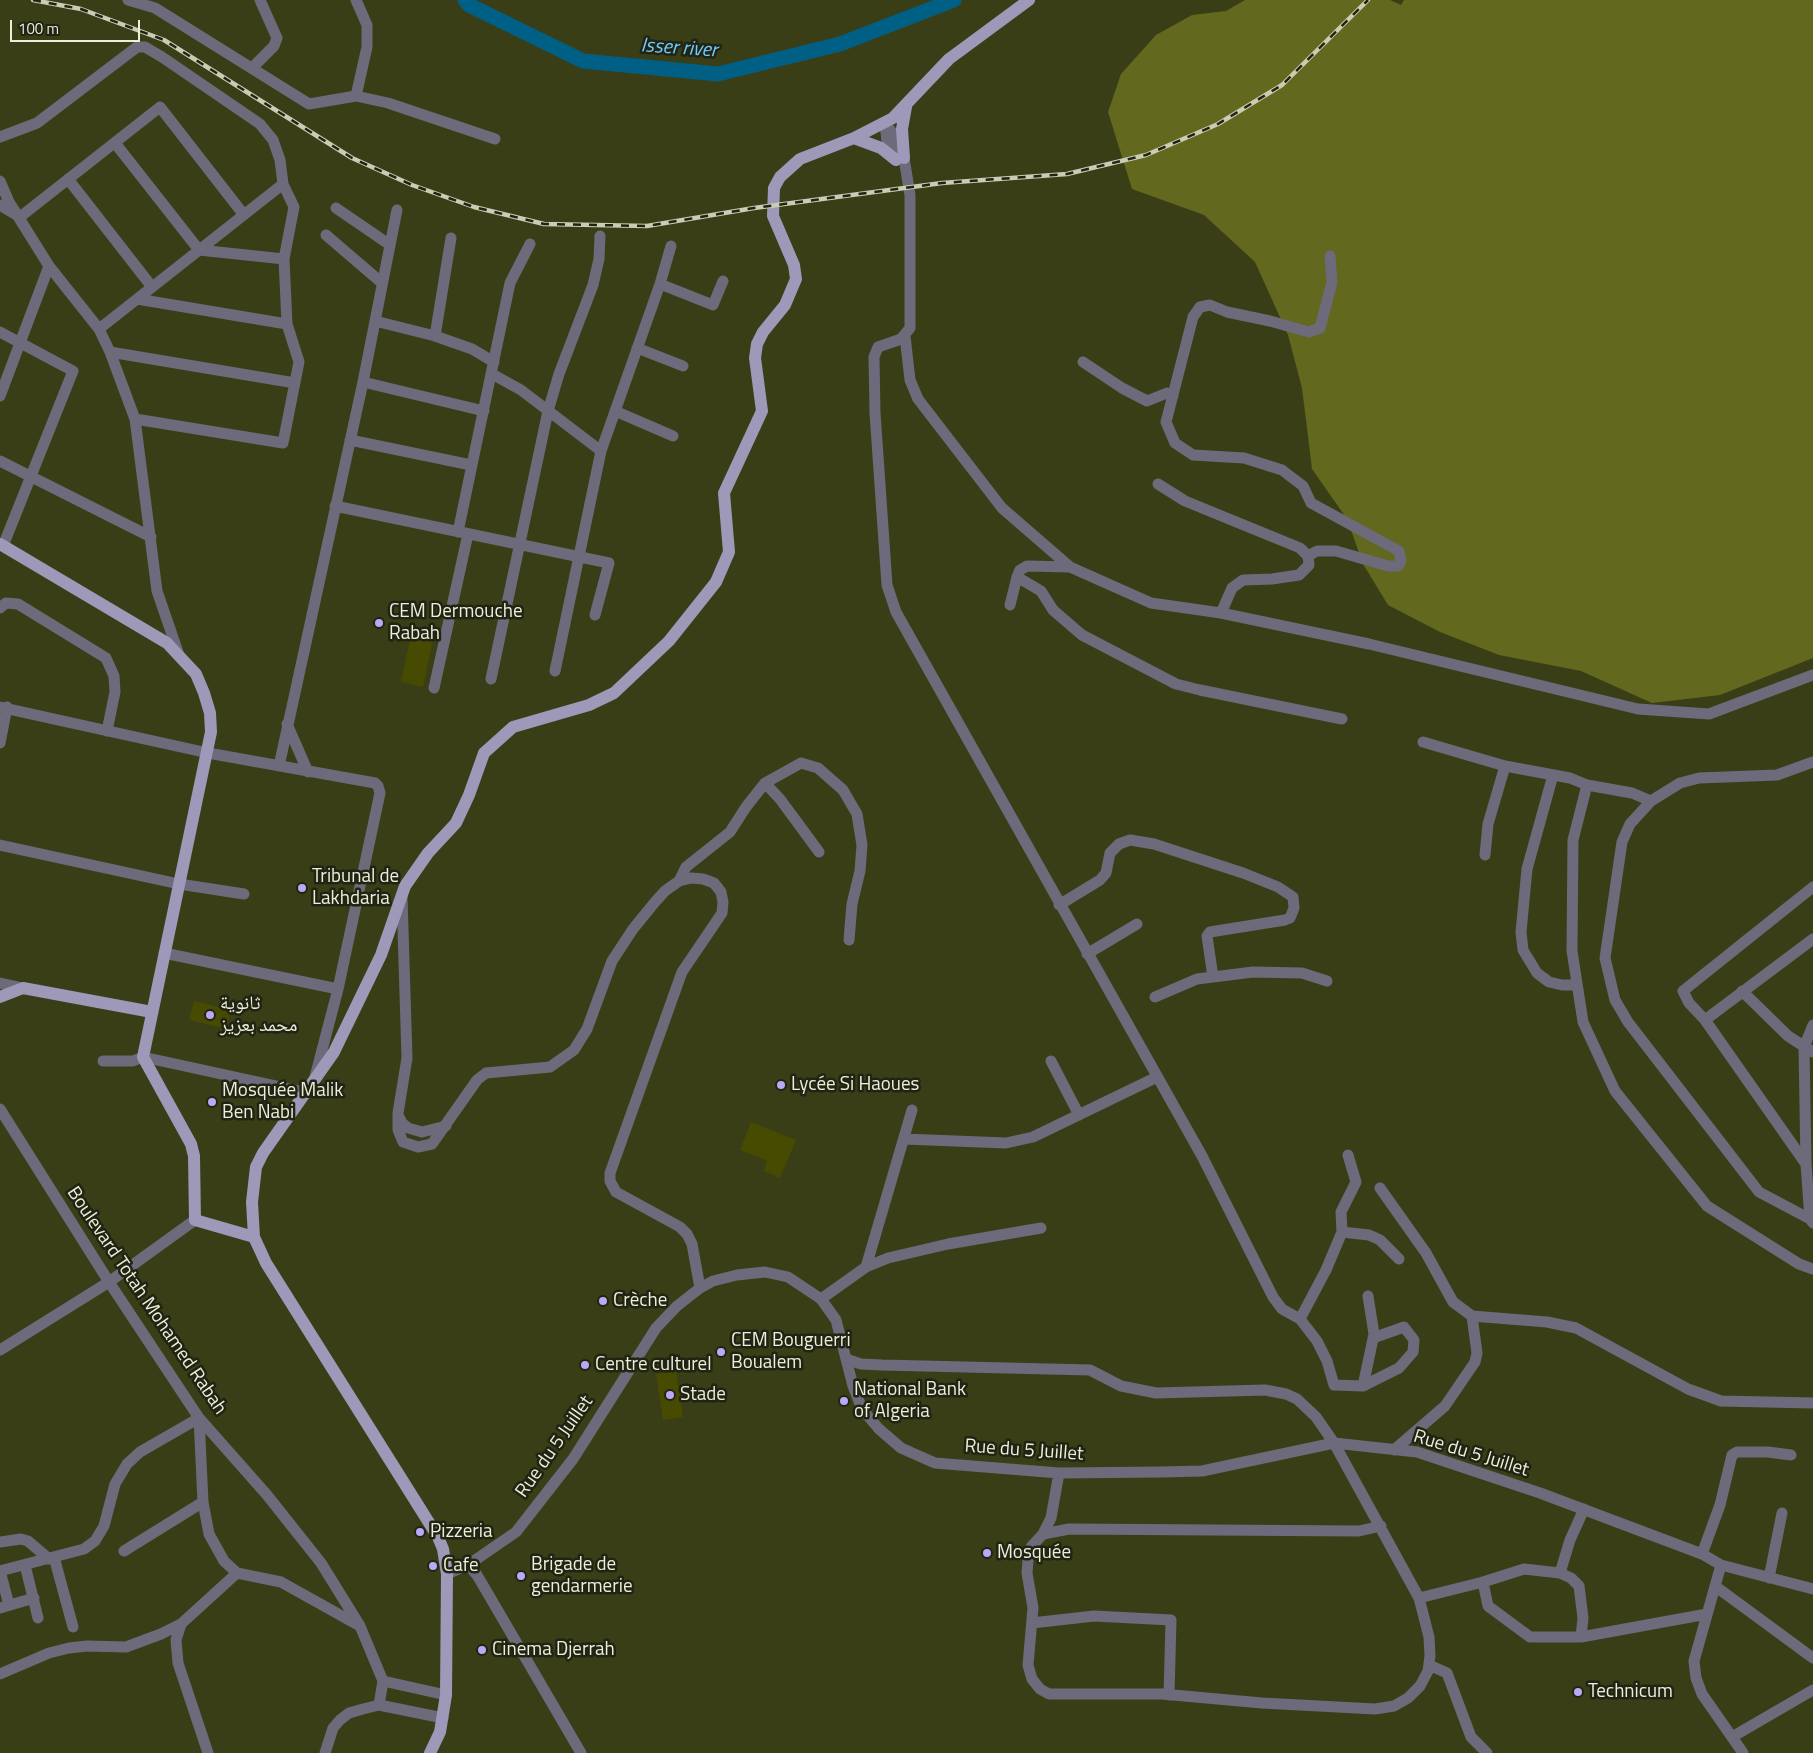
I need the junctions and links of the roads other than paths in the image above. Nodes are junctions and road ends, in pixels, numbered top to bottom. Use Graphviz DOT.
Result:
graph roads {
  1 [pos="128,0"];
  2 [pos="260,0"];
  3 [pos="356,0"];
  4 [pos="1029,0"];
  5 [pos="252,68"];
  6 [pos="356,96"];
  7 [pos="906,107"];
  8 [pos="885,124"];
  9 [pos="0,137"];
  10 [pos="854,138"];
  11 [pos="495,139"];
  12 [pos="115,143"];
  13 [pos="900,159"];
  14 [pos="68,179"];
  15 [pos="0,181"];
  16 [pos="283,184"];
  17 [pos="0,204"];
  18 [pos="336,208"];
  19 [pos="397,210"];
  20 [pos="244,215"];
  21 [pos="20,218"];
  22 [pos="326,235"];
  23 [pos="600,236"];
  24 [pos="451,238"];
  25 [pos="390,244"];
  26 [pos="530,244"];
  27 [pos="671,246"];
  28 [pos="199,250"];
  29 [pos="1330,256"];
  30 [pos="284,259"];
  31 [pos="49,266"];
  32 [pos="723,281"];
  33 [pos="382,283"];
  34 [pos="660,284"];
  35 [pos="152,287"];
  36 [pos="137,299"];
  37 [pos="375,321"];
  38 [pos="287,324"];
  39 [pos="99,328"];
  40 [pos="0,332"];
  41 [pos="435,336"];
  42 [pos="905,336"];
  43 [pos="22,343"];
  44 [pos="637,348"];
  45 [pos="110,352"];
  46 [pos="1083,362"];
  47 [pos="683,366"];
  48 [pos="493,368"];
  49 [pos="362,382"];
  50 [pos="295,383"];
  51 [pos="0,396"];
  52 [pos="1172,396"];
  53 [pos="484,411"];
  54 [pos="615,411"];
  55 [pos="548,412"];
  56 [pos="134,419"];
  57 [pos="674,436"];
  58 [pos="350,440"];
  59 [pos="601,450"];
  60 [pos="0,461"];
  61 [pos="471,465"];
  62 [pos="32,479"];
  63 [pos="1158,484"];
  64 [pos="335,506"];
  65 [pos="463,533"];
  66 [pos="151,537"];
  67 [pos="2,545"];
  68 [pos="520,546"];
  69 [pos="1308,556"];
  70 [pos="580,557"];
  71 [pos="1070,567"];
  72 [pos="1017,577"];
  73 [pos="1010,606"];
  74 [pos="0,608"];
  75 [pos="1221,613"];
  76 [pos="595,615"];
  77 [pos="178,652"];
  78 [pos="555,671"];
  79 [pos="1813,675"];
  80 [pos="491,679"];
  81 [pos="434,688"];
  82 [pos="4,707"];
  83 [pos="1342,719"];
  84 [pos="287,724"];
  85 [pos="107,731"];
  86 [pos="1423,742"];
  87 [pos="0,743"];
  88 [pos="208,752"];
  89 [pos="1813,762"];
  90 [pos="279,766"];
  91 [pos="1505,766"];
  92 [pos="308,772"];
  93 [pos="1553,774"];
  94 [pos="765,784"];
  95 [pos="1587,785"];
  96 [pos="1651,801"];
  97 [pos="0,845"];
  98 [pos="819,852"];
  99 [pos="1485,855"];
  100 [pos="678,881"];
  101 [pos="179,884"];
  102 [pos="1813,887"];
  103 [pos="244,894"];
  104 [pos="402,895"];
  105 [pos="1060,905"];
  106 [pos="1137,924"];
  107 [pos="1813,939"];
  108 [pos="849,940"];
  109 [pos="164,953"];
  110 [pos="1087,954"];
  111 [pos="1213,977"];
  112 [pos="1327,981"];
  113 [pos="0,983"];
  114 [pos="1577,985"];
  115 [pos="23,988"];
  116 [pos="338,988"];
  117 [pos="1742,991"];
  118 [pos="0,997"];
  119 [pos="1155,997"];
  120 [pos="152,1012"];
  121 [pos="1705,1020"];
  122 [pos="1813,1025"];
  123 [pos="1809,1049"];
  124 [pos="143,1057"];
  125 [pos="103,1061"];
  126 [pos="1051,1061"];
  127 [pos="1157,1077"];
  128 [pos="314,1079"];
  129 [pos="304,1092"];
  130 [pos="0,1109"];
  131 [pos="912,1110"];
  132 [pos="398,1113"];
  133 [pos="1080,1115"];
  134 [pos="446,1126"];
  135 [pos="904,1139"];
  136 [pos="1348,1156"];
  137 [pos="1806,1164"];
  138 [pos="1380,1188"];
  139 [pos="195,1220"];
  140 [pos="1811,1222"];
  141 [pos="1041,1228"];
  142 [pos="1342,1232"];
  143 [pos="254,1237"];
  144 [pos="1399,1259"];
  145 [pos="866,1267"];
  146 [pos="1813,1269"];
  147 [pos="109,1282"];
  148 [pos="700,1288"];
  149 [pos="1368,1296"];
  150 [pos="820,1299"];
  151 [pos="1472,1316"];
  152 [pos="1300,1318"];
  153 [pos="1373,1338"];
  154 [pos="0,1350"];
  155 [pos="846,1359"];
  156 [pos="1363,1386"];
  157 [pos="1813,1403"];
  158 [pos="199,1418"];
  159 [pos="1334,1443"];
  160 [pos="1394,1450"];
  161 [pos="1791,1455"];
  162 [pos="1058,1472"];
  163 [pos="203,1502"];
  164 [pos="1584,1509"];
  165 [pos="1782,1513"];
  166 [pos="1381,1526"];
  167 [pos="1043,1534"];
  168 [pos="0,1542"];
  169 [pos="124,1550"];
  170 [pos="1702,1554"];
  171 [pos="52,1558"];
  172 [pos="25,1565"];
  173 [pos="468,1565"];
  174 [pos="1721,1565"];
  175 [pos="0,1571"];
  176 [pos="237,1573"];
  177 [pos="1560,1573"];
  178 [pos="447,1574"];
  179 [pos="1769,1578"];
  180 [pos="1483,1582"];
  181 [pos="1715,1586"];
  182 [pos="1813,1589"];
  183 [pos="34,1598"];
  184 [pos="1419,1598"];
  185 [pos="4,1607"];
  186 [pos="1707,1614"];
  187 [pos="38,1618"];
  188 [pos="1032,1623"];
  189 [pos="181,1624"];
  190 [pos="360,1626"];
  191 [pos="73,1627"];
  192 [pos="1581,1637"];
  193 [pos="1813,1658"];
  194 [pos="1428,1665"];
  195 [pos="0,1674"];
  196 [pos="383,1681"];
  197 [pos="1813,1690"];
  198 [pos="446,1695"];
  199 [pos="1169,1695"];
  200 [pos="379,1705"];
  201 [pos="443,1718"];
  202 [pos="1732,1737"];
  203 [pos="208,1753"];
  204 [pos="325,1753"];
  205 [pos="430,1753"];
  206 [pos="582,1753"];
  207 [pos="1487,1753"];
  208 [pos="1743,1753"];
  1 -- 5 [label="street"];
  2 -- 5 [label="street"];
  3 -- 6 [label="street"];
  4 -- 7 [label="main road"];
  5 -- 6 [label="street"];
  6 -- 11 [label="street"];
  7 -- 8 [label="main road"];
  7 -- 13 [label="main road"];
  8 -- 10 [label="main road"];
  8 -- 13 [label="street"];
  9 -- 16 [label="street"];
  10 -- 13 [label="main road"];
  10 -- 104 [label="main road"];
  12 -- 14 [label="street"];
  12 -- 20 [label="street"];
  12 -- 28 [label="street"];
  13 -- 42 [label="street"];
  14 -- 21 [label="street"];
  14 -- 35 [label="street"];
  15 -- 21 [label="street"];
  16 -- 20 [label="street"];
  16 -- 30 [label="street"];
  17 -- 21 [label="street"];
  18 -- 25 [label="street"];
  19 -- 25 [label="street"];
  20 -- 28 [label="street"];
  21 -- 31 [label="street"];
  22 -- 33 [label="street"];
  23 -- 55 [label="street"];
  24 -- 41 [label="street"];
  25 -- 33 [label="street"];
  26 -- 48 [label="street"];
  27 -- 34 [label="street"];
  28 -- 30 [label="street"];
  28 -- 35 [label="street"];
  29 -- 52 [label="street"];
  30 -- 38 [label="street"];
  31 -- 39 [label="street"];
  31 -- 43 [label="street"];
  32 -- 34 [label="street"];
  33 -- 37 [label="street"];
  34 -- 44 [label="street"];
  35 -- 36 [label="street"];
  36 -- 38 [label="street"];
  36 -- 39 [label="street"];
  37 -- 41 [label="street"];
  37 -- 49 [label="street"];
  38 -- 50 [label="street"];
  39 -- 45 [label="street"];
  40 -- 43 [label="street"];
  41 -- 48 [label="street"];
  42 -- 71 [label="street"];
  42 -- 105 [label="street"];
  43 -- 51 [label="street"];
  43 -- 62 [label="street"];
  44 -- 47 [label="street"];
  44 -- 54 [label="street"];
  45 -- 50 [label="street"];
  45 -- 56 [label="street"];
  46 -- 52 [label="street"];
  48 -- 53 [label="street"];
  48 -- 55 [label="street"];
  49 -- 53 [label="street"];
  49 -- 58 [label="street"];
  50 -- 56 [label="street"];
  52 -- 69 [label="street"];
  53 -- 61 [label="street"];
  54 -- 57 [label="street"];
  54 -- 59 [label="street"];
  55 -- 59 [label="street"];
  55 -- 68 [label="street"];
  56 -- 66 [label="street"];
  58 -- 61 [label="street"];
  58 -- 64 [label="street"];
  59 -- 70 [label="street"];
  60 -- 62 [label="street"];
  61 -- 65 [label="street"];
  62 -- 66 [label="street"];
  62 -- 67 [label="street"];
  63 -- 69 [label="street"];
  64 -- 65 [label="street"];
  64 -- 84 [label="street"];
  65 -- 68 [label="street"];
  65 -- 81 [label="street"];
  66 -- 77 [label="street"];
  67 -- 77 [label="main road"];
  68 -- 70 [label="street"];
  68 -- 80 [label="street"];
  69 -- 75 [label="street"];
  70 -- 76 [label="street"];
  70 -- 78 [label="street"];
  71 -- 72 [label="street"];
  71 -- 75 [label="street"];
  72 -- 73 [label="street"];
  72 -- 83 [label="street"];
  74 -- 85 [label="street"];
  75 -- 79 [label="street"];
  77 -- 88 [label="main road"];
  82 -- 85 [label="street"];
  82 -- 87 [label="street"];
  84 -- 90 [label="street"];
  84 -- 92 [label="street"];
  85 -- 88 [label="street"];
  86 -- 91 [label="street"];
  88 -- 90 [label="street"];
  88 -- 101 [label="main road"];
  89 -- 96 [label="street"];
  90 -- 92 [label="street"];
  91 -- 93 [label="street"];
  91 -- 99 [label="street"];
  92 -- 116 [label="street"];
  93 -- 95 [label="street"];
  93 -- 114 [label="street"];
  94 -- 98 [label="street"];
  94 -- 100 [label="street"];
  94 -- 108 [label="street"];
  95 -- 96 [label="street"];
  95 -- 114 [label="street"];
  96 -- 140 [label="street"];
  97 -- 101 [label="street"];
  100 -- 134 [label="street"];
  100 -- 148 [label="street"];
  101 -- 103 [label="street"];
  101 -- 109 [label="main road"];
  102 -- 121 [label="street"];
  104 -- 128 [label="main road"];
  104 -- 132 [label="street"];
  105 -- 110 [label="street"];
  105 -- 111 [label="street"];
  106 -- 110 [label="street"];
  107 -- 117 [label="street"];
  109 -- 116 [label="street"];
  109 -- 120 [label="main road"];
  110 -- 127 [label="street"];
  111 -- 112 [label="street"];
  111 -- 119 [label="street"];
  113 -- 115 [label="street"];
  114 -- 146 [label="street"];
  115 -- 118 [label="main road"];
  115 -- 120 [label="main road"];
  116 -- 128 [label="street"];
  117 -- 121 [label="street"];
  117 -- 123 [label="street"];
  120 -- 124 [label="main road"];
  121 -- 137 [label="street"];
  122 -- 123 [label="street"];
  123 -- 137 [label="street"];
  124 -- 125 [label="street"];
  124 -- 129 [label="street"];
  124 -- 139 [label="main road"];
  126 -- 133 [label="street"];
  127 -- 133 [label="street"];
  127 -- 152 [label="street"];
  128 -- 129 [label="main road"];
  129 -- 143 [label="main road"];
  130 -- 147 [label="street, Boulevard Totah Mohamed Rabah"];
  131 -- 135 [label="street"];
  132 -- 134 [label="street"];
  132 -- 134 [label="street"];
  133 -- 135 [label="street"];
  135 -- 145 [label="street"];
  136 -- 142 [label="street"];
  137 -- 140 [label="street"];
  138 -- 151 [label="street"];
  139 -- 143 [label="main road"];
  139 -- 147 [label="street"];
  141 -- 145 [label="street"];
  142 -- 144 [label="street"];
  142 -- 152 [label="street"];
  143 -- 178 [label="main road"];
  145 -- 150 [label="street"];
  147 -- 154 [label="street"];
  147 -- 158 [label="street, Boulevard Totah Mohamed Rabah"];
  148 -- 150 [label="street, Rue du 5 Juillet"];
  148 -- 173 [label="street, Rue du 5 Juillet"];
  149 -- 153 [label="street"];
  150 -- 155 [label="street, Rue du 5 Juillet"];
  151 -- 157 [label="street"];
  151 -- 160 [label="street"];
  152 -- 156 [label="street"];
  153 -- 156 [label="street"];
  153 -- 156 [label="street"];
  155 -- 159 [label="street"];
  155 -- 162 [label="street, Rue du 5 Juillet"];
  158 -- 163 [label="street"];
  158 -- 171 [label="street"];
  158 -- 190 [label="street, Boulevard Totah Mohamed Rabah"];
  159 -- 160 [label="street, Rue du 5 Juillet"];
  159 -- 162 [label="street, Rue du 5 Juillet"];
  159 -- 166 [label="street"];
  160 -- 164 [label="street, Rue du 5 Juillet"];
  161 -- 170 [label="street"];
  162 -- 167 [label="street"];
  163 -- 169 [label="street"];
  163 -- 176 [label="street"];
  164 -- 170 [label="street, Rue du 5 Juillet"];
  164 -- 177 [label="street"];
  165 -- 179 [label="street"];
  166 -- 167 [label="street"];
  166 -- 184 [label="street"];
  167 -- 188 [label="street"];
  168 -- 171 [label="street"];
  170 -- 174 [label="street, Rue du 5 Juillet"];
  171 -- 172 [label="street"];
  171 -- 191 [label="street"];
  172 -- 175 [label="street"];
  172 -- 183 [label="street"];
  173 -- 178 [label="street, Rue du 5 Juillet"];
  173 -- 206 [label="street"];
  174 -- 179 [label="street, Rue du 5 Juillet"];
  174 -- 181 [label="street"];
  175 -- 185 [label="street"];
  176 -- 189 [label="street"];
  176 -- 190 [label="street"];
  177 -- 180 [label="street"];
  177 -- 192 [label="street"];
  178 -- 198 [label="main road"];
  179 -- 182 [label="street, Rue du 5 Juillet"];
  180 -- 184 [label="street"];
  180 -- 192 [label="street"];
  181 -- 186 [label="street"];
  181 -- 193 [label="street"];
  183 -- 185 [label="street"];
  183 -- 187 [label="street"];
  184 -- 194 [label="street"];
  186 -- 192 [label="street"];
  186 -- 202 [label="street"];
  188 -- 199 [label="street"];
  188 -- 199 [label="street"];
  189 -- 195 [label="street"];
  189 -- 203 [label="street"];
  190 -- 196 [label="street, Boulevard Totah Mohamed Rabah"];
  194 -- 199 [label="street"];
  194 -- 207 [label="street"];
  196 -- 198 [label="street"];
  196 -- 200 [label="street"];
  197 -- 202 [label="street"];
  198 -- 201 [label="main road"];
  200 -- 201 [label="street"];
  200 -- 204 [label="street"];
  201 -- 205 [label="main road"];
  202 -- 208 [label="street"];
}
